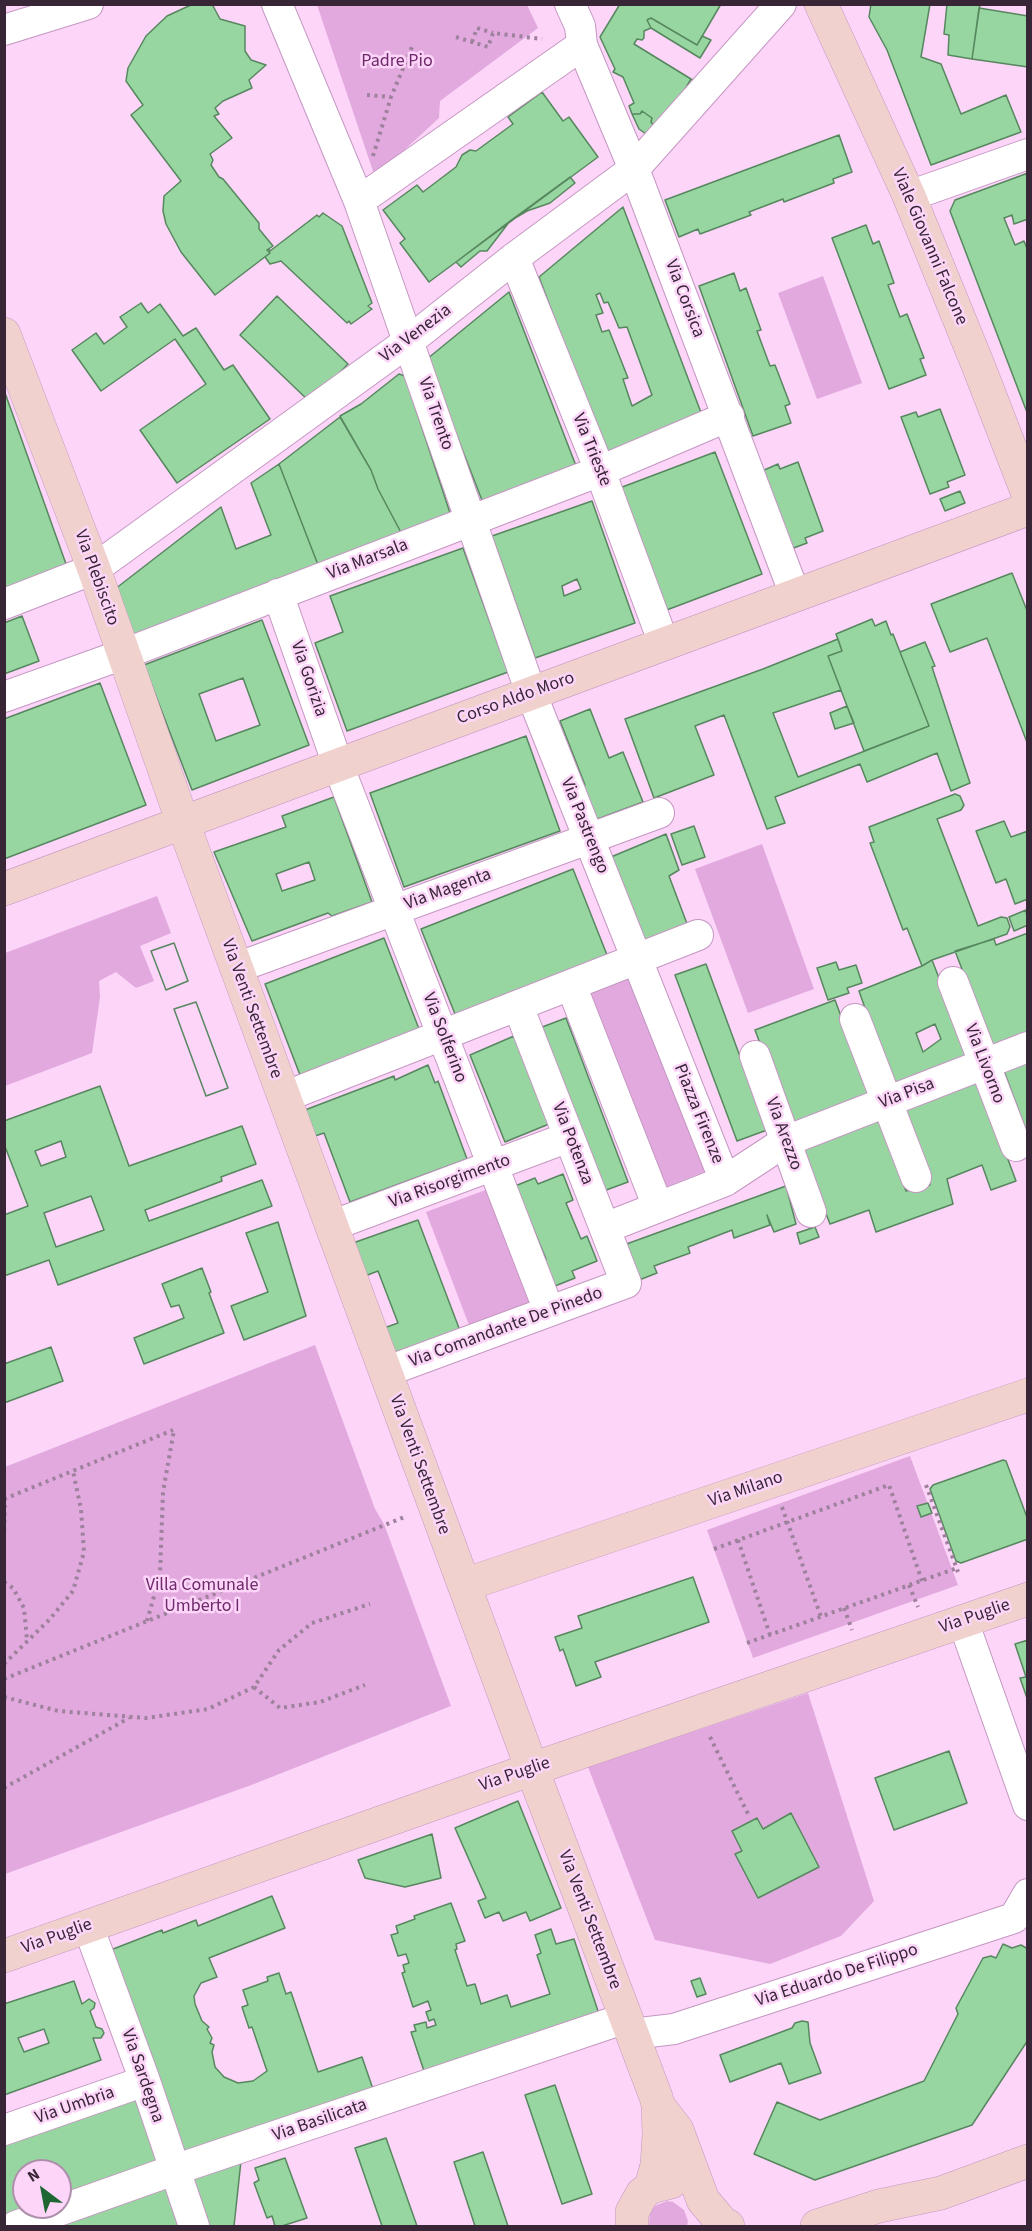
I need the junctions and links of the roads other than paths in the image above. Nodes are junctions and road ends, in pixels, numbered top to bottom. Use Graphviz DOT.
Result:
graph roads {
  1 [pos="88,4"];
  2 [pos="277,4"];
  3 [pos="570,4"];
  4 [pos="781,4"];
  5 [pos="821,4"];
  6 [pos="4,30"];
  7 [pos="582,45"];
  8 [pos="1028,154"];
  9 [pos="634,169"];
  10 [pos="909,196"];
  11 [pos="359,201"];
  12 [pos="514,258"];
  13 [pos="409,341"];
  14 [pos="7,350"];
  15 [pos="729,416"];
  16 [pos="600,471"];
  17 [pos="1028,494"];
  18 [pos="1028,508"];
  19 [pos="471,521"];
  20 [pos="94,569"];
  21 [pos="279,594"];
  22 [pos="795,595"];
  23 [pos="4,603"];
  24 [pos="664,644"];
  25 [pos="124,654"];
  26 [pos="531,693"];
  27 [pos="4,697"];
  28 [pos="338,765"];
  29 [pos="659,813"];
  30 [pos="183,823"];
  31 [pos="589,839"];
  32 [pos="4,888"];
  33 [pos="394,910"];
  34 [pos="698,935"];
  35 [pos="637,959"];
  36 [pos="236,968"];
  37 [pos="952,982"];
  38 [pos="571,985"];
  39 [pos="518,1006"];
  40 [pos="855,1019"];
  41 [pos="443,1035"];
  42 [pos="1028,1047"];
  43 [pos="755,1056"];
  44 [pos="984,1064"];
  45 [pos="284,1097"];
  46 [pos="887,1101"];
  47 [pos="569,1137"];
  48 [pos="786,1141"];
  49 [pos="1016,1146"];
  50 [pos="493,1166"];
  51 [pos="916,1177"];
  52 [pos="725,1181"];
  53 [pos="658,1207"];
  54 [pos="812,1212"];
  55 [pos="331,1226"];
  56 [pos="605,1228"];
  57 [pos="626,1283"];
  58 [pos="549,1311"];
  59 [pos="385,1372"];
  60 [pos="1028,1395"];
  61 [pos="464,1585"];
  62 [pos="1028,1599"];
  63 [pos="963,1621"];
  64 [pos="532,1769"];
  65 [pos="1028,1805"];
  66 [pos="1028,1894"];
  67 [pos="88,1926"];
  68 [pos="4,1956"];
  69 [pos="629,2026"];
  70 [pos="145,2081"];
  71 [pos="658,2105"];
  72 [pos="4,2130"];
  73 [pos="1028,2161"];
  74 [pos="174,2170"];
  75 [pos="941,2193"];
  76 [pos="634,2213"];
  77 [pos="706,2213"];
  78 [pos="16,2226"];
  79 [pos="194,2226"];
  80 [pos="728,2226"];
  81 [pos="816,2226"];
  82 [pos="887,2226"];
  1 -- 6 [label="street"];
  2 -- 11 [label="street, Via Trento"];
  3 -- 7 [label="street, Via Corsica"];
  4 -- 9 [label="street, Via Venezia"];
  5 -- 10 [label="street, Viale Giovanni Falcone"];
  7 -- 9 [label="street, Via Corsica"];
  7 -- 11 [label="street"];
  8 -- 10 [label="street"];
  9 -- 12 [label="street, Via Venezia"];
  9 -- 15 [label="street, Via Corsica"];
  10 -- 17 [label="street, Viale Giovanni Falcone"];
  11 -- 13 [label="street, Via Trento"];
  12 -- 13 [label="street, Via Venezia"];
  12 -- 16 [label="street, Via Trieste"];
  13 -- 19 [label="street, Via Trento"];
  13 -- 20 [label="street, Via Venezia"];
  14 -- 20 [label="street, Via Plebiscito"];
  15 -- 16 [label="street, Via Marsala"];
  15 -- 22 [label="street, Via Corsica"];
  16 -- 19 [label="street, Via Marsala"];
  16 -- 24 [label="street, Via Trieste"];
  18 -- 22 [label="street, Corso Aldo Moro"];
  19 -- 21 [label="street, Via Marsala"];
  19 -- 26 [label="street, Via Trento"];
  20 -- 23 [label="street, Via Venezia"];
  20 -- 25 [label="street, Via Plebiscito"];
  21 -- 25 [label="street, Via Marsala"];
  21 -- 28 [label="street, Via Gorizia"];
  22 -- 24 [label="street, Corso Aldo Moro"];
  24 -- 26 [label="street, Corso Aldo Moro"];
  25 -- 27 [label="street, Via Marsala"];
  25 -- 30 [label="street, Via Plebiscito"];
  26 -- 28 [label="street, Corso Aldo Moro"];
  26 -- 31 [label="street, Via Pastrengo"];
  28 -- 30 [label="street, Corso Aldo Moro"];
  28 -- 33 [label="street, Via Solferino"];
  29 -- 31 [label="street, Via Magenta"];
  30 -- 32 [label="street, Corso Aldo Moro"];
  30 -- 36 [label="street, Via Venti Settembre"];
  31 -- 33 [label="street, Via Magenta"];
  31 -- 35 [label="street, Via Pastrengo"];
  33 -- 36 [label="street, Via Magenta"];
  33 -- 41 [label="street, Via Solferino"];
  34 -- 35 [label="street"];
  35 -- 38 [label="street"];
  35 -- 52 [label="street, Piazza Firenze"];
  36 -- 45 [label="street, Via Venti Settembre"];
  37 -- 44 [label="street, Via Livorno"];
  38 -- 39 [label="street"];
  38 -- 53 [label="street"];
  39 -- 41 [label="street"];
  39 -- 47 [label="street, Via Potenza"];
  40 -- 46 [label="street"];
  41 -- 45 [label="street"];
  41 -- 50 [label="street, Via Solferino"];
  42 -- 44 [label="street, Via Pisa"];
  43 -- 48 [label="street, Via Arezzo"];
  44 -- 46 [label="street, Via Pisa"];
  44 -- 49 [label="street, Via Livorno"];
  45 -- 55 [label="street, Via Venti Settembre"];
  46 -- 48 [label="street, Via Pisa"];
  46 -- 51 [label="street"];
  47 -- 50 [label="street, Via Risorgimento"];
  47 -- 56 [label="street, Via Potenza"];
  48 -- 52 [label="street, Via Pisa"];
  48 -- 54 [label="street, Via Arezzo"];
  50 -- 55 [label="street, Via Risorgimento"];
  50 -- 58 [label="street, Via Solferino"];
  52 -- 53 [label="street, Piazza Firenze"];
  53 -- 56 [label="street, Piazza Firenze"];
  55 -- 59 [label="street, Via Venti Settembre"];
  56 -- 57 [label="street, Via Potenza"];
  57 -- 58 [label="street, Via Comandante De Pinedo"];
  58 -- 59 [label="street, Via Comandante De Pinedo"];
  59 -- 61 [label="street, Via Venti Settembre"];
  60 -- 61 [label="street, Via Milano"];
  61 -- 64 [label="street, Via Venti Settembre"];
  62 -- 63 [label="street, Via Puglie"];
  63 -- 64 [label="street, Via Puglie"];
  63 -- 65 [label="street"];
  64 -- 67 [label="street, Via Puglie"];
  64 -- 69 [label="street, Via Venti Settembre"];
  66 -- 69 [label="street, Via Eduardo De Filippo"];
  67 -- 68 [label="street, Via Puglie"];
  67 -- 70 [label="street, Via Sardegna"];
  69 -- 71 [label="street, Via Venti Settembre"];
  69 -- 74 [label="street, Via Basilicata"];
  70 -- 72 [label="street, Via Umbria"];
  70 -- 74 [label="street, Via Sardegna"];
  71 -- 76 [label="street, Via Venti Settembre"];
  71 -- 77 [label="street, Via Venti Settembre"];
  73 -- 75 [label="street"];
  74 -- 78 [label="street, Via Basilicata"];
  74 -- 79 [label="street, Via Sardegna"];
  75 -- 81 [label="street"];
  75 -- 82 [label="street"];
  76 -- 77 [label="street"];
  77 -- 80 [label="street"];
}
